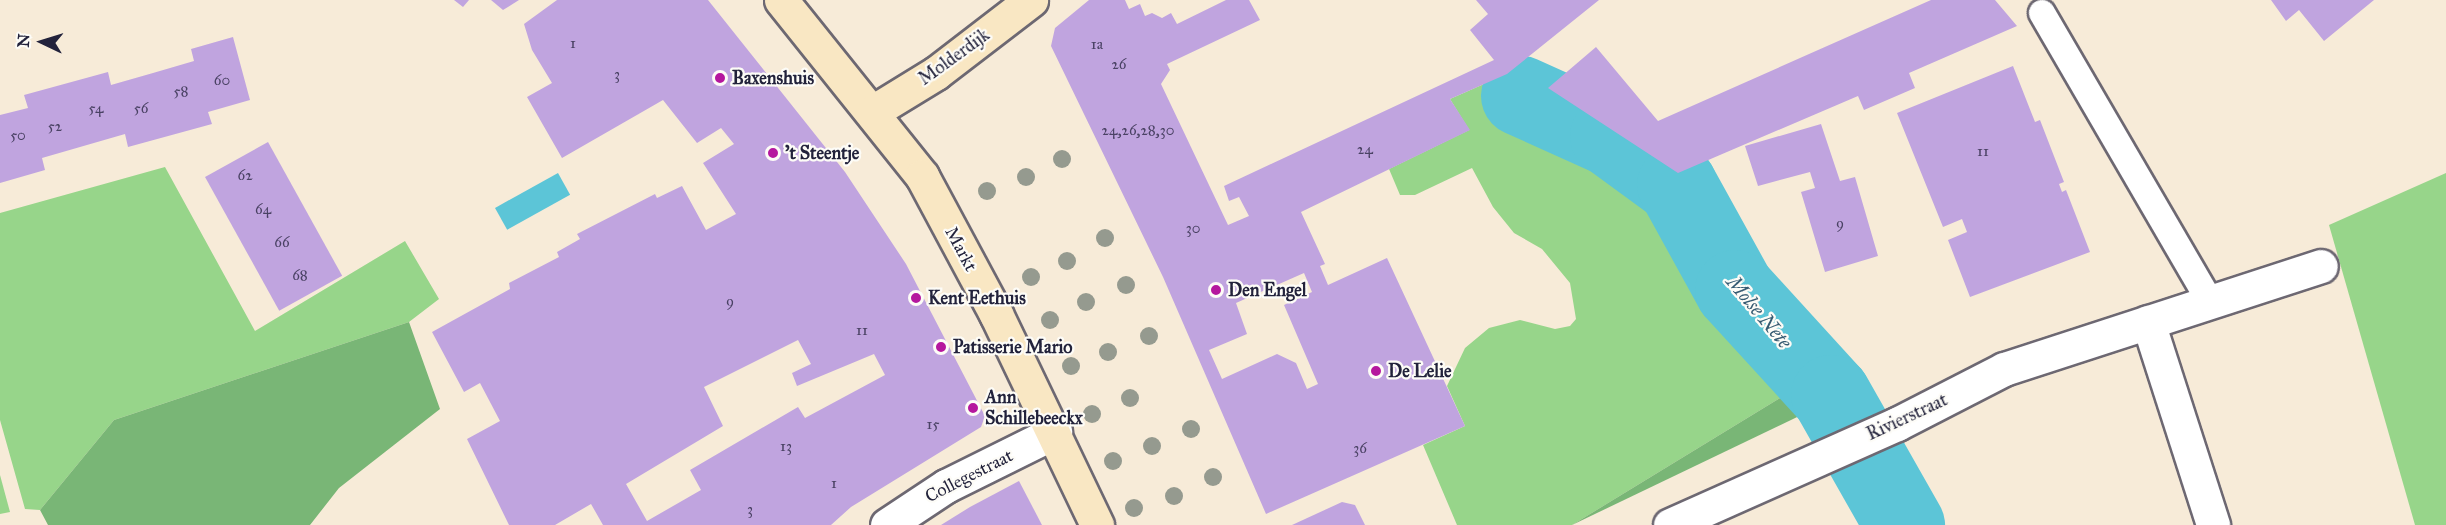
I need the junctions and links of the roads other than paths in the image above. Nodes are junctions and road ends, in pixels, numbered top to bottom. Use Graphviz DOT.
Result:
graph roads {
  1 [pos="781,0"];
  2 [pos="1031,0"];
  3 [pos="2042,13"];
  4 [pos="874,111"];
  5 [pos="2321,266"];
  6 [pos="2211,303"];
  7 [pos="2148,322"];
  8 [pos="1055,432"];
  9 [pos="887,525"];
  10 [pos="1097,525"];
  11 [pos="1670,525"];
  12 [pos="2213,525"];
  1 -- 4 [label="street, Markt"];
  2 -- 4 [label="street, Molderdijk"];
  3 -- 6 [label="lane"];
  4 -- 8 [label="street, Markt"];
  5 -- 6 [label="street, Rivierstraat"];
  6 -- 7 [label="street, Rivierstraat"];
  7 -- 11 [label="street, Rivierstraat"];
  7 -- 12 [label="street"];
  8 -- 9 [label="street, Collegestraat"];
  8 -- 10 [label="street, Markt"];
}
